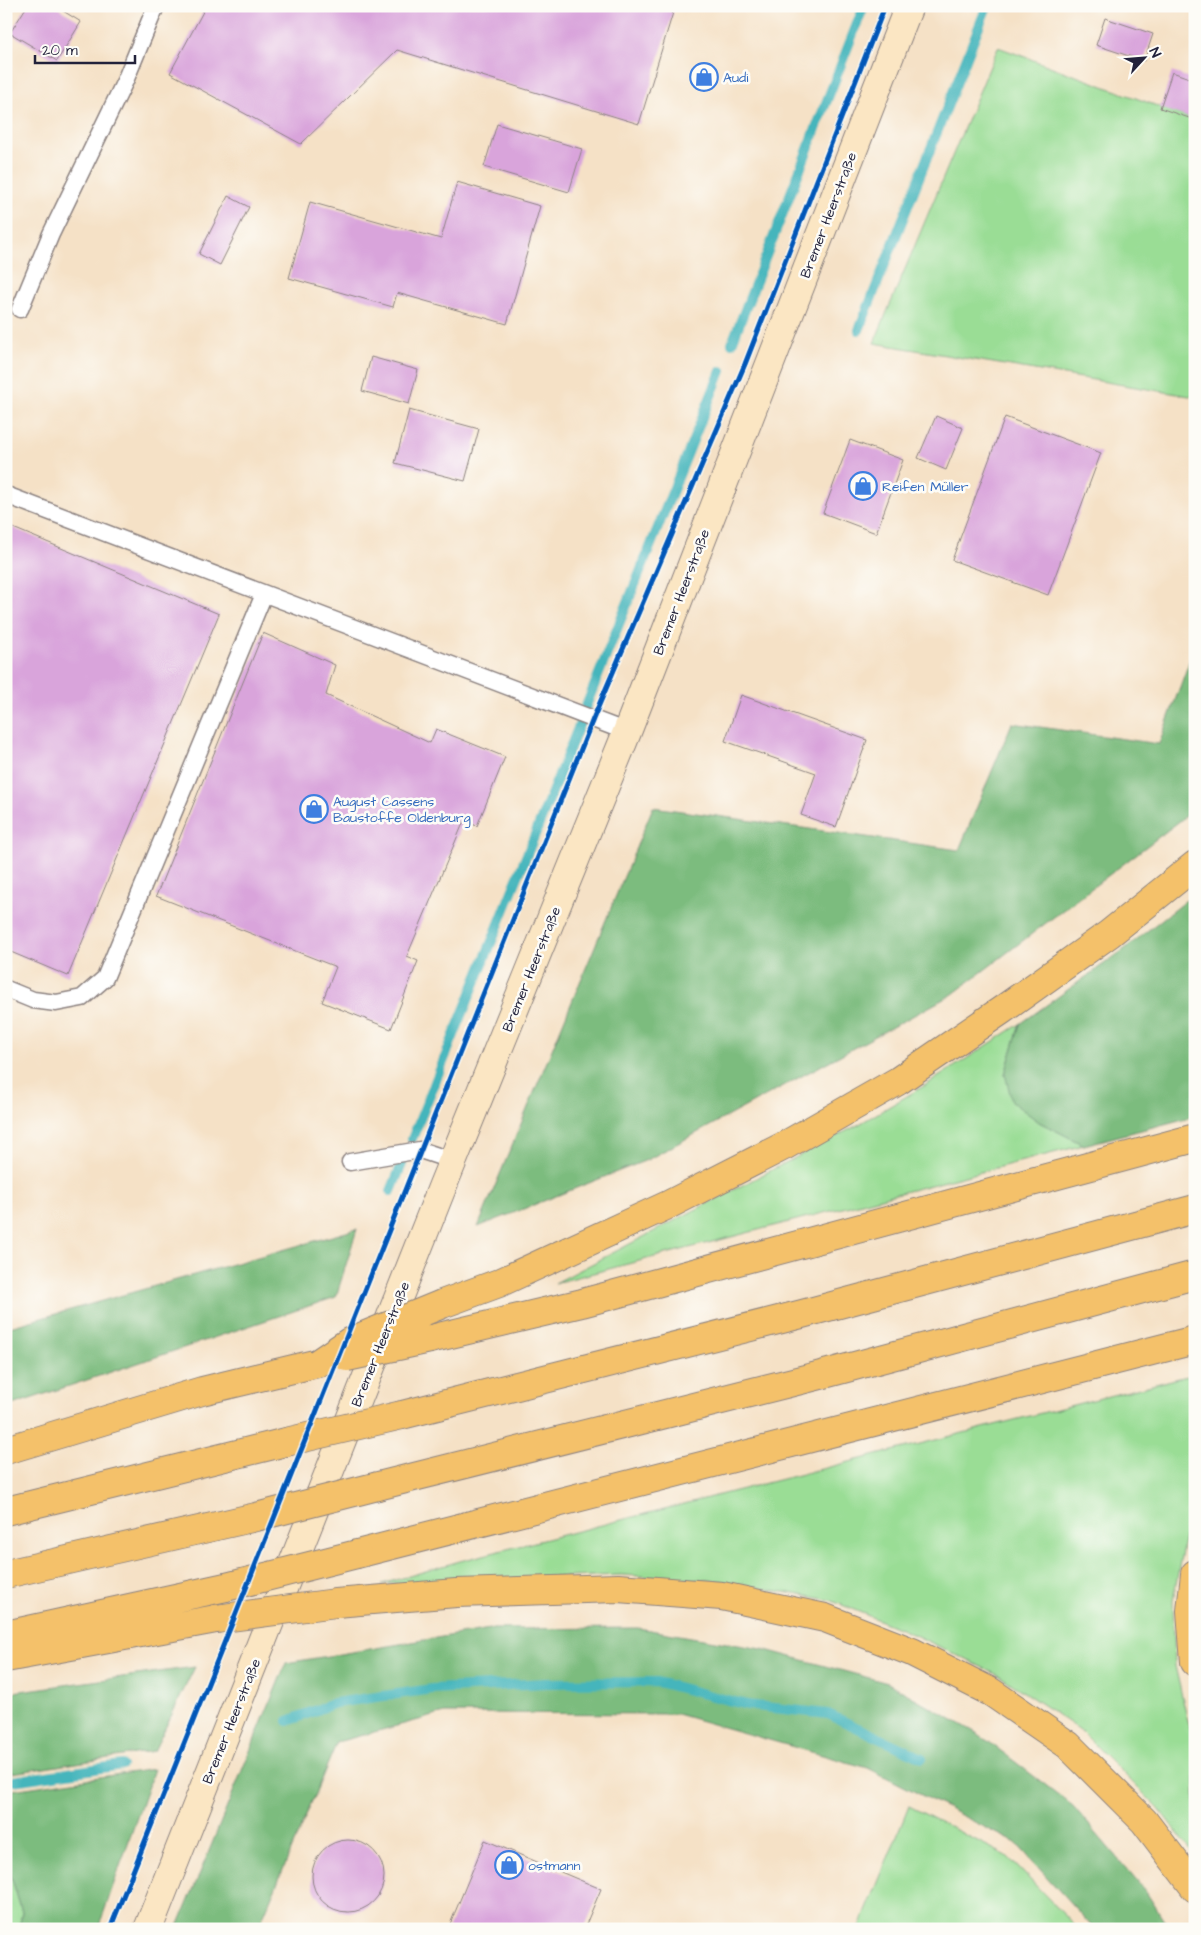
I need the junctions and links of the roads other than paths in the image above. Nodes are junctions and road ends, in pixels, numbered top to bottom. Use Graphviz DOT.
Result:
graph roads {
  1 [pos="156,6"];
  2 [pos="909,6"];
  3 [pos="20,309"];
  4 [pos="6,495"];
  5 [pos="264,594"];
  6 [pos="627,732"];
  7 [pos="1195,865"];
  8 [pos="6,990"];
  9 [pos="1195,1138"];
  10 [pos="453,1161"];
  11 [pos="350,1162"];
  12 [pos="1195,1209"];
  13 [pos="1195,1275"];
  14 [pos="1195,1340"];
  15 [pos="318,1363"];
  16 [pos="6,1450"];
  17 [pos="6,1511"];
  18 [pos="6,1574"];
  19 [pos="1195,1574"];
  20 [pos="6,1636"];
  21 [pos="6,1658"];
  22 [pos="1195,1662"];
  23 [pos="1195,1888"];
  24 [pos="148,1929"];
  1 -- 3 [label="lane"];
  2 -- 6 [label="main road, Bremer Heerstraße"];
  4 -- 5 [label="lane"];
  5 -- 6 [label="lane"];
  5 -- 8 [label="lane"];
  6 -- 10 [label="main road, Bremer Heerstraße"];
  7 -- 15 [label="highway, bridge"];
  9 -- 15 [label="highway, bridge"];
  10 -- 11 [label="lane"];
  10 -- 24 [label="main road, Bremer Heerstraße"];
  12 -- 17 [label="highway, bridge"];
  13 -- 18 [label="highway, bridge"];
  14 -- 20 [label="highway, bridge"];
  15 -- 16 [label="highway"];
  19 -- 22 [label="highway"];
  21 -- 23 [label="highway, bridge"];
}
